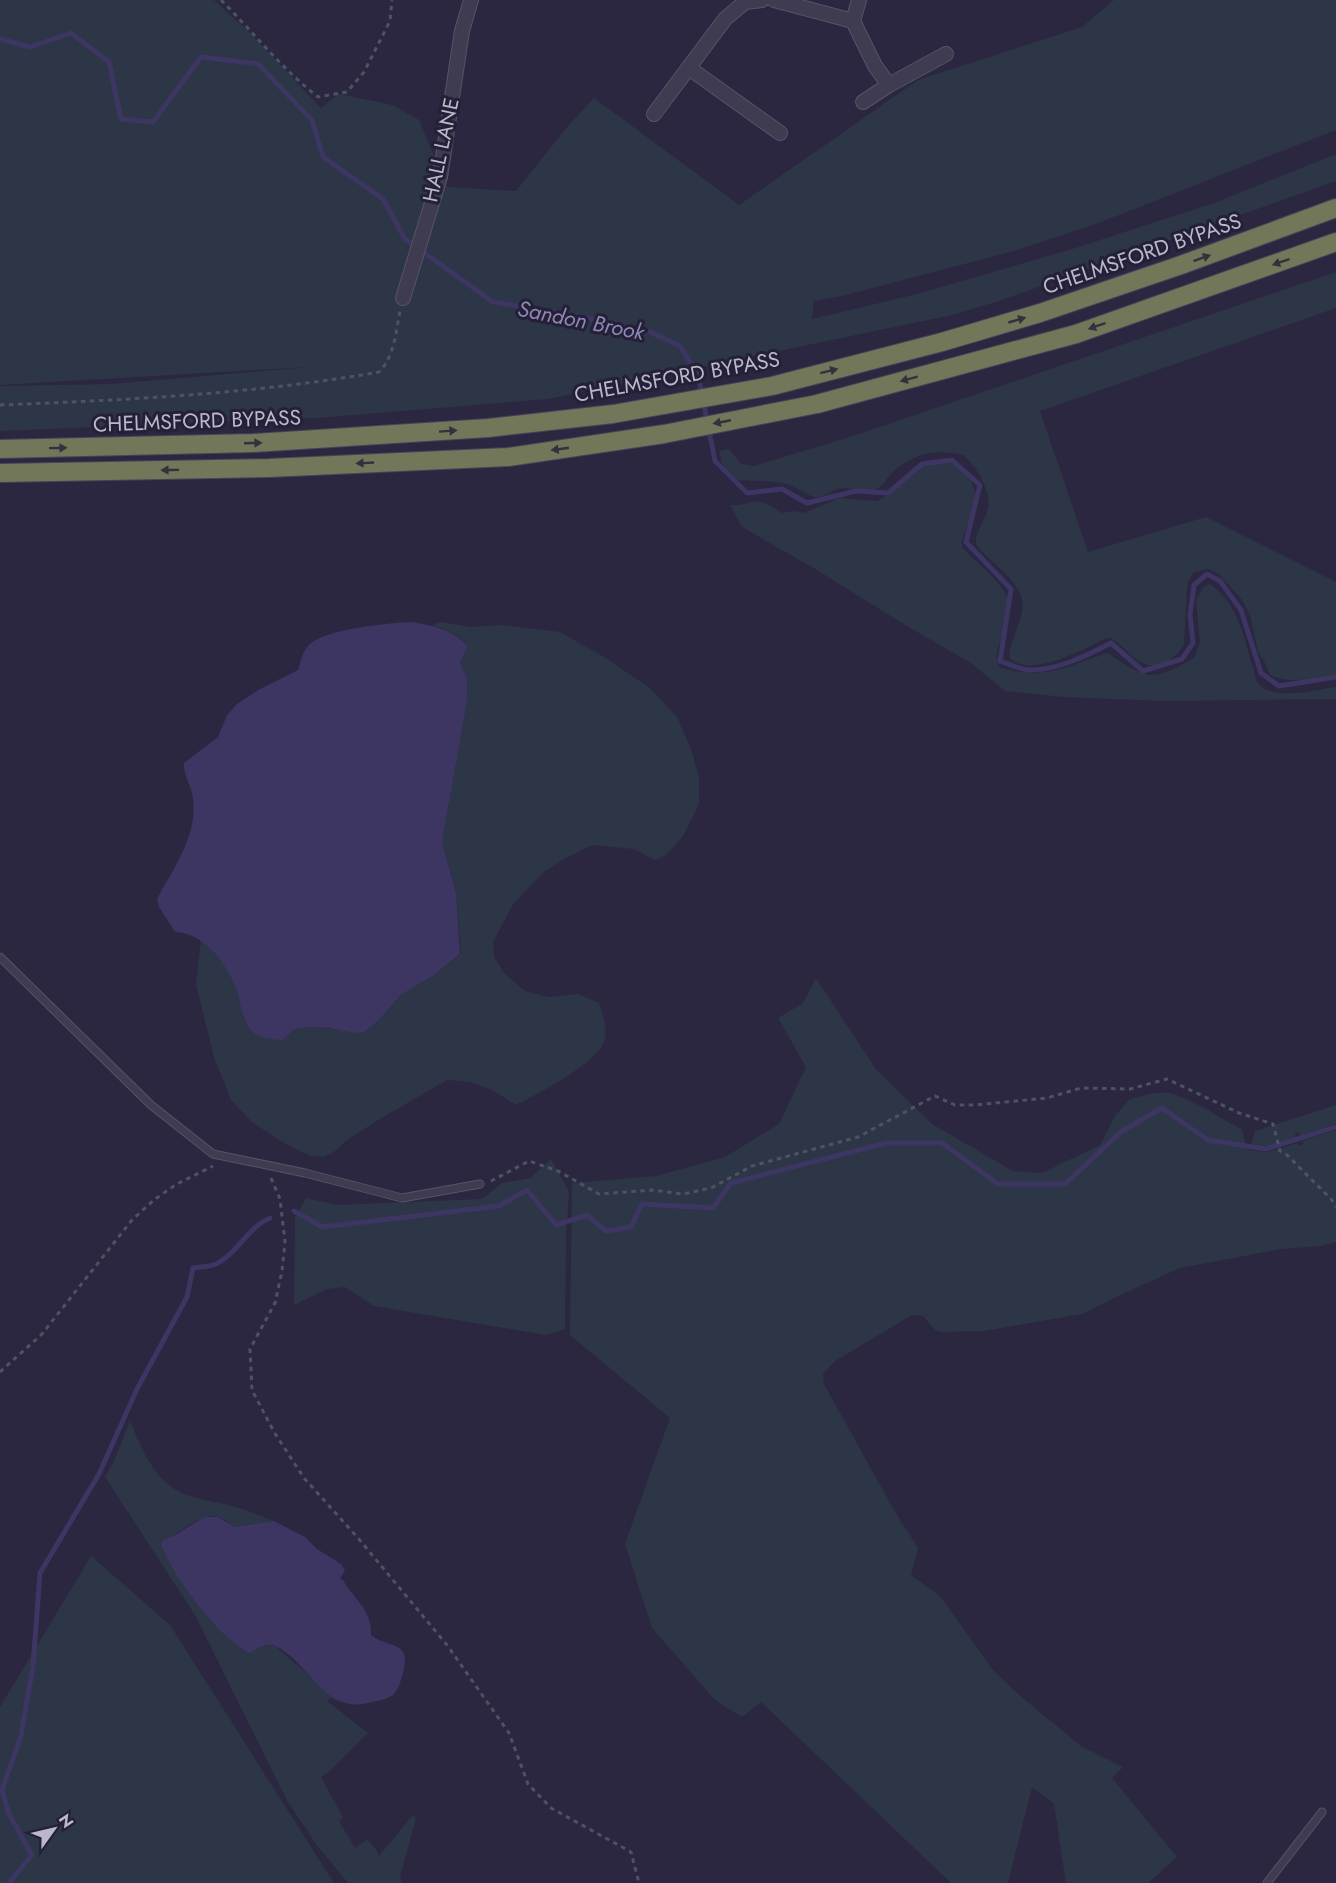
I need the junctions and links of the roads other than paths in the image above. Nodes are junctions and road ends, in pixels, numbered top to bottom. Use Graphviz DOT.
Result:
graph roads {
  1 [pos="471,0"];
  2 [pos="762,0"];
  3 [pos="774,0"];
  4 [pos="859,0"];
  5 [pos="853,21"];
  6 [pos="946,54"];
  7 [pos="689,68"];
  8 [pos="889,85"];
  9 [pos="863,102"];
  10 [pos="654,114"];
  11 [pos="780,133"];
  12 [pos="1336,208"];
  13 [pos="1336,242"];
  14 [pos="403,298"];
  15 [pos="0,449"];
  16 [pos="0,473"];
  17 [pos="0,957"];
  18 [pos="480,1184"];
  19 [pos="1322,1812"];
  20 [pos="1267,1883"];
  1 -- 14 [label="street, HALL LANE"];
  2 -- 7 [label="street"];
  3 -- 5 [label="street"];
  4 -- 5 [label="street"];
  5 -- 8 [label="street"];
  6 -- 8 [label="street"];
  7 -- 10 [label="street"];
  7 -- 11 [label="street"];
  8 -- 9 [label="street"];
  15 -- 12 [label="highway, CHELMSFORD BYPASS, one-way"];
  13 -- 16 [label="highway, one-way"];
  17 -- 18 [label="lane"];
  19 -- 20 [label="lane"];
}
